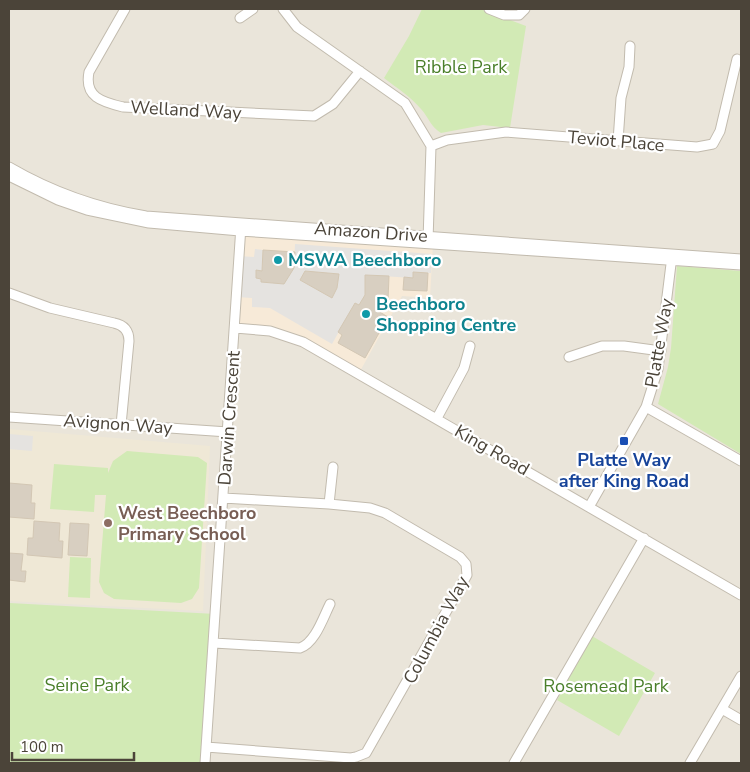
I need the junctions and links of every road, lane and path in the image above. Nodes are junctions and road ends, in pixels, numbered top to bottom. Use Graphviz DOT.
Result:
graph roads {
  1 [pos="125,9"];
  2 [pos="253,9"];
  3 [pos="283,9"];
  4 [pos="490,9"];
  5 [pos="525,9"];
  6 [pos="240,18"];
  7 [pos="630,46"];
  8 [pos="737,59"];
  9 [pos="360,71"];
  10 [pos="618,142"];
  11 [pos="431,146"];
  12 [pos="9,167"];
  13 [pos="9,176"];
  14 [pos="241,227"];
  15 [pos="428,240"];
  16 [pos="672,257"];
  17 [pos="741,259"];
  18 [pos="741,265"];
  19 [pos="9,293"];
  20 [pos="235,328"];
  21 [pos="470,346"];
  22 [pos="661,351"];
  23 [pos="569,357"];
  24 [pos="646,407"];
  25 [pos="9,417"];
  26 [pos="437,418"];
  27 [pos="122,425"];
  28 [pos="228,432"];
  29 [pos="741,461"];
  30 [pos="333,467"];
  31 [pos="223,498"];
  32 [pos="329,504"];
  33 [pos="589,507"];
  34 [pos="644,538"];
  35 [pos="741,595"];
  36 [pos="330,604"];
  37 [pos="214,643"];
  38 [pos="741,676"];
  39 [pos="722,708"];
  40 [pos="741,720"];
  41 [pos="206,747"];
  42 [pos="325,760"];
  43 [pos="205,763"];
  44 [pos="514,763"];
  45 [pos="690,763"];
  1 -- 9 [label="street, Welland Way"];
  2 -- 6 [label="street"];
  3 -- 9 [label="street"];
  4 -- 5 [label="street"];
  7 -- 10 [label="street"];
  8 -- 10 [label="street, Teviot Place"];
  9 -- 11 [label="street"];
  10 -- 11 [label="street, Teviot Place"];
  11 -- 15 [label="street"];
  12 -- 14 [label="street, Amazon Drive"];
  13 -- 14 [label="street, Amazon Drive"];
  14 -- 15 [label="street, Amazon Drive"];
  14 -- 20 [label="street, Darwin Crescent"];
  15 -- 16 [label="street, Amazon Drive"];
  16 -- 17 [label="street, Amazon Drive"];
  16 -- 18 [label="street, Amazon Drive"];
  16 -- 22 [label="street, Platte Way"];
  19 -- 27 [label="street"];
  20 -- 26 [label="street, King Road"];
  20 -- 28 [label="street, Darwin Crescent"];
  21 -- 26 [label="street"];
  22 -- 23 [label="street"];
  22 -- 24 [label="street, Platte Way"];
  24 -- 29 [label="street"];
  24 -- 33 [label="street, Platte Way"];
  25 -- 27 [label="street, Avignon Way"];
  26 -- 33 [label="street, King Road"];
  27 -- 28 [label="street, Avignon Way"];
  28 -- 31 [label="street, Darwin Crescent"];
  30 -- 32 [label="street"];
  31 -- 32 [label="street, Columbia Way"];
  31 -- 37 [label="street, Darwin Crescent"];
  32 -- 42 [label="street, Columbia Way"];
  33 -- 34 [label="street, King Road"];
  34 -- 35 [label="street, King Road"];
  34 -- 44 [label="street"];
  36 -- 37 [label="street"];
  37 -- 41 [label="street, Darwin Crescent"];
  38 -- 39 [label="street"];
  39 -- 40 [label="street"];
  39 -- 45 [label="street"];
  41 -- 42 [label="street, Columbia Way"];
  41 -- 43 [label="street, Darwin Crescent"];
}
